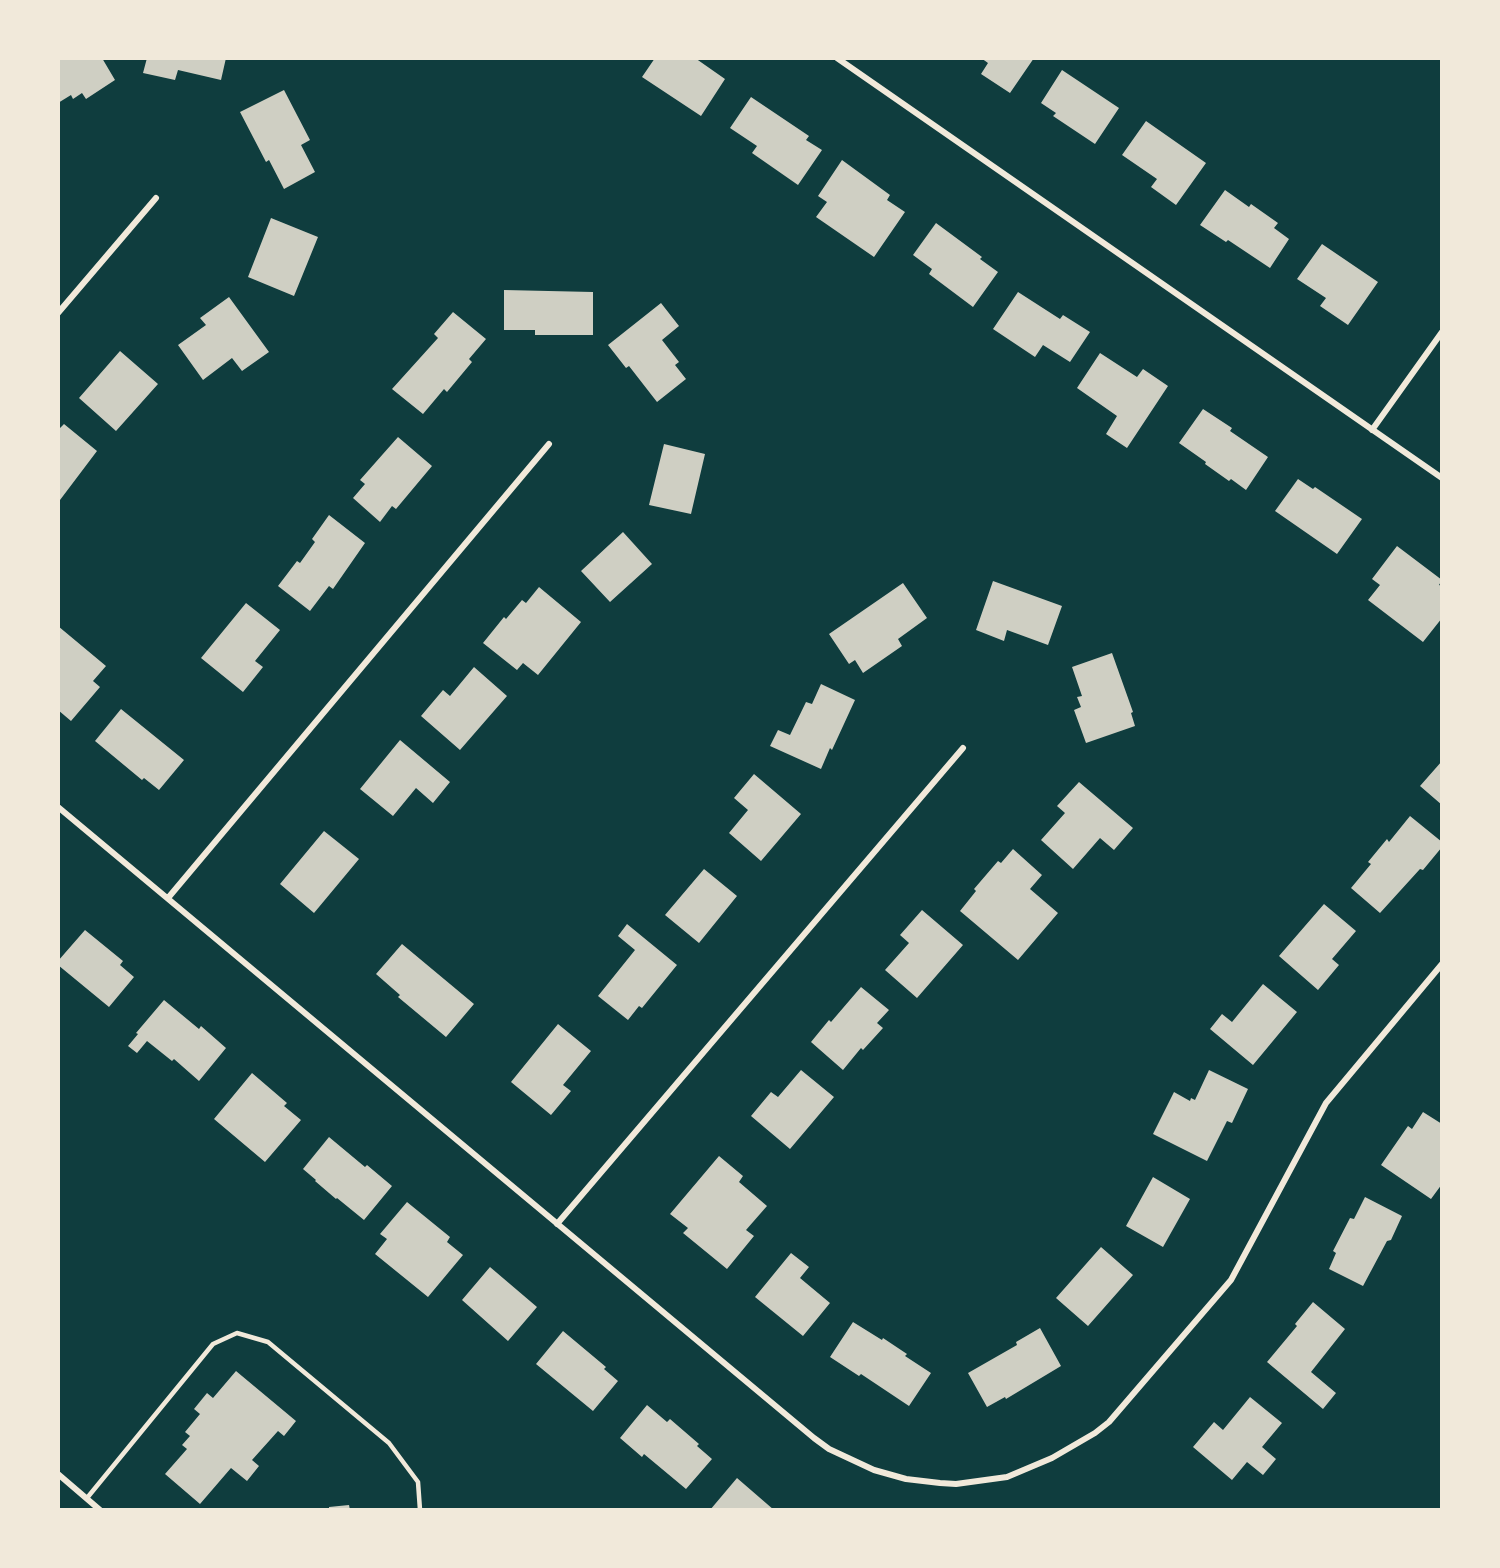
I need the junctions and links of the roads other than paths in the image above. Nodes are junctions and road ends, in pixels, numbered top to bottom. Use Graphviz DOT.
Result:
graph roads {
  1 [pos="837,58"];
  2 [pos="156,198"];
  3 [pos="58,313"];
  4 [pos="1442,332"];
  5 [pos="1372,430"];
  6 [pos="549,444"];
  7 [pos="1442,478"];
  8 [pos="963,748"];
  9 [pos="58,807"];
  10 [pos="168,898"];
  11 [pos="1442,964"];
  12 [pos="557,1224"];
  13 [pos="58,1474"];
  14 [pos="87,1498"];
  15 [pos="100,1509"];
  16 [pos="420,1509"];
  1 -- 5 [label="street"];
  2 -- 3 [label="street"];
  4 -- 5 [label="street"];
  5 -- 7 [label="street"];
  6 -- 10 [label="street"];
  8 -- 12 [label="street"];
  9 -- 10 [label="street"];
  10 -- 12 [label="street"];
  11 -- 12 [label="street"];
  13 -- 14 [label="street"];
  14 -- 15 [label="street"];
  14 -- 16 [label="lane"];
}
